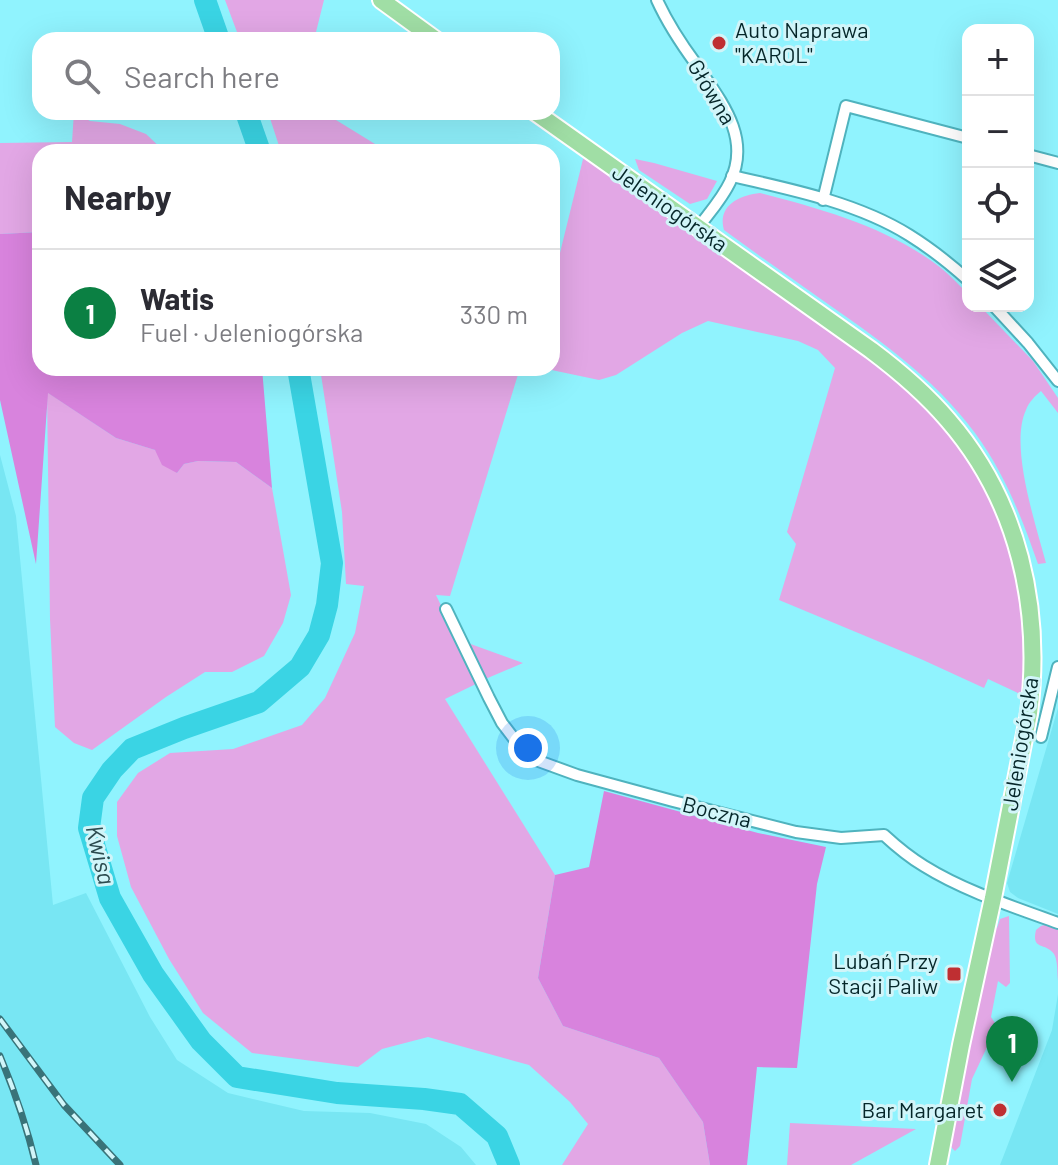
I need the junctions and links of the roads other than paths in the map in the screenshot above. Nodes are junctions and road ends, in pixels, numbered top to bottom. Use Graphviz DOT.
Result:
graph roads {
  1 [pos="657,0"];
  2 [pos="387,4"];
  3 [pos="425,32"];
  4 [pos="546,120"];
  5 [pos="962,136"];
  6 [pos="1034,157"];
  7 [pos="1058,163"];
  8 [pos="732,176"];
  9 [pos="823,200"];
  10 [pos="698,228"];
  11 [pos="962,275"];
  12 [pos="1000,312"];
  13 [pos="1058,381"];
  14 [pos="446,609"];
  15 [pos="1058,667"];
  16 [pos="1041,737"];
  17 [pos="993,898"];
  18 [pos="1058,923"];
  19 [pos="938,1165"];
  1 -- 8 [label="street, Główna"];
  2 -- 3 [label="main road"];
  4 -- 10 [label="main road, Jeleniogórska"];
  5 -- 9 [label="street"];
  6 -- 7 [label="street"];
  8 -- 9 [label="street"];
  8 -- 10 [label="street, Główna"];
  9 -- 11 [label="street"];
  10 -- 17 [label="main road, Jeleniogórska"];
  12 -- 13 [label="street"];
  14 -- 17 [label="street, Boczna"];
  15 -- 16 [label="street, Jeleniogórska"];
  17 -- 18 [label="street, Boczna"];
  17 -- 19 [label="main road, Jeleniogórska"];
}
